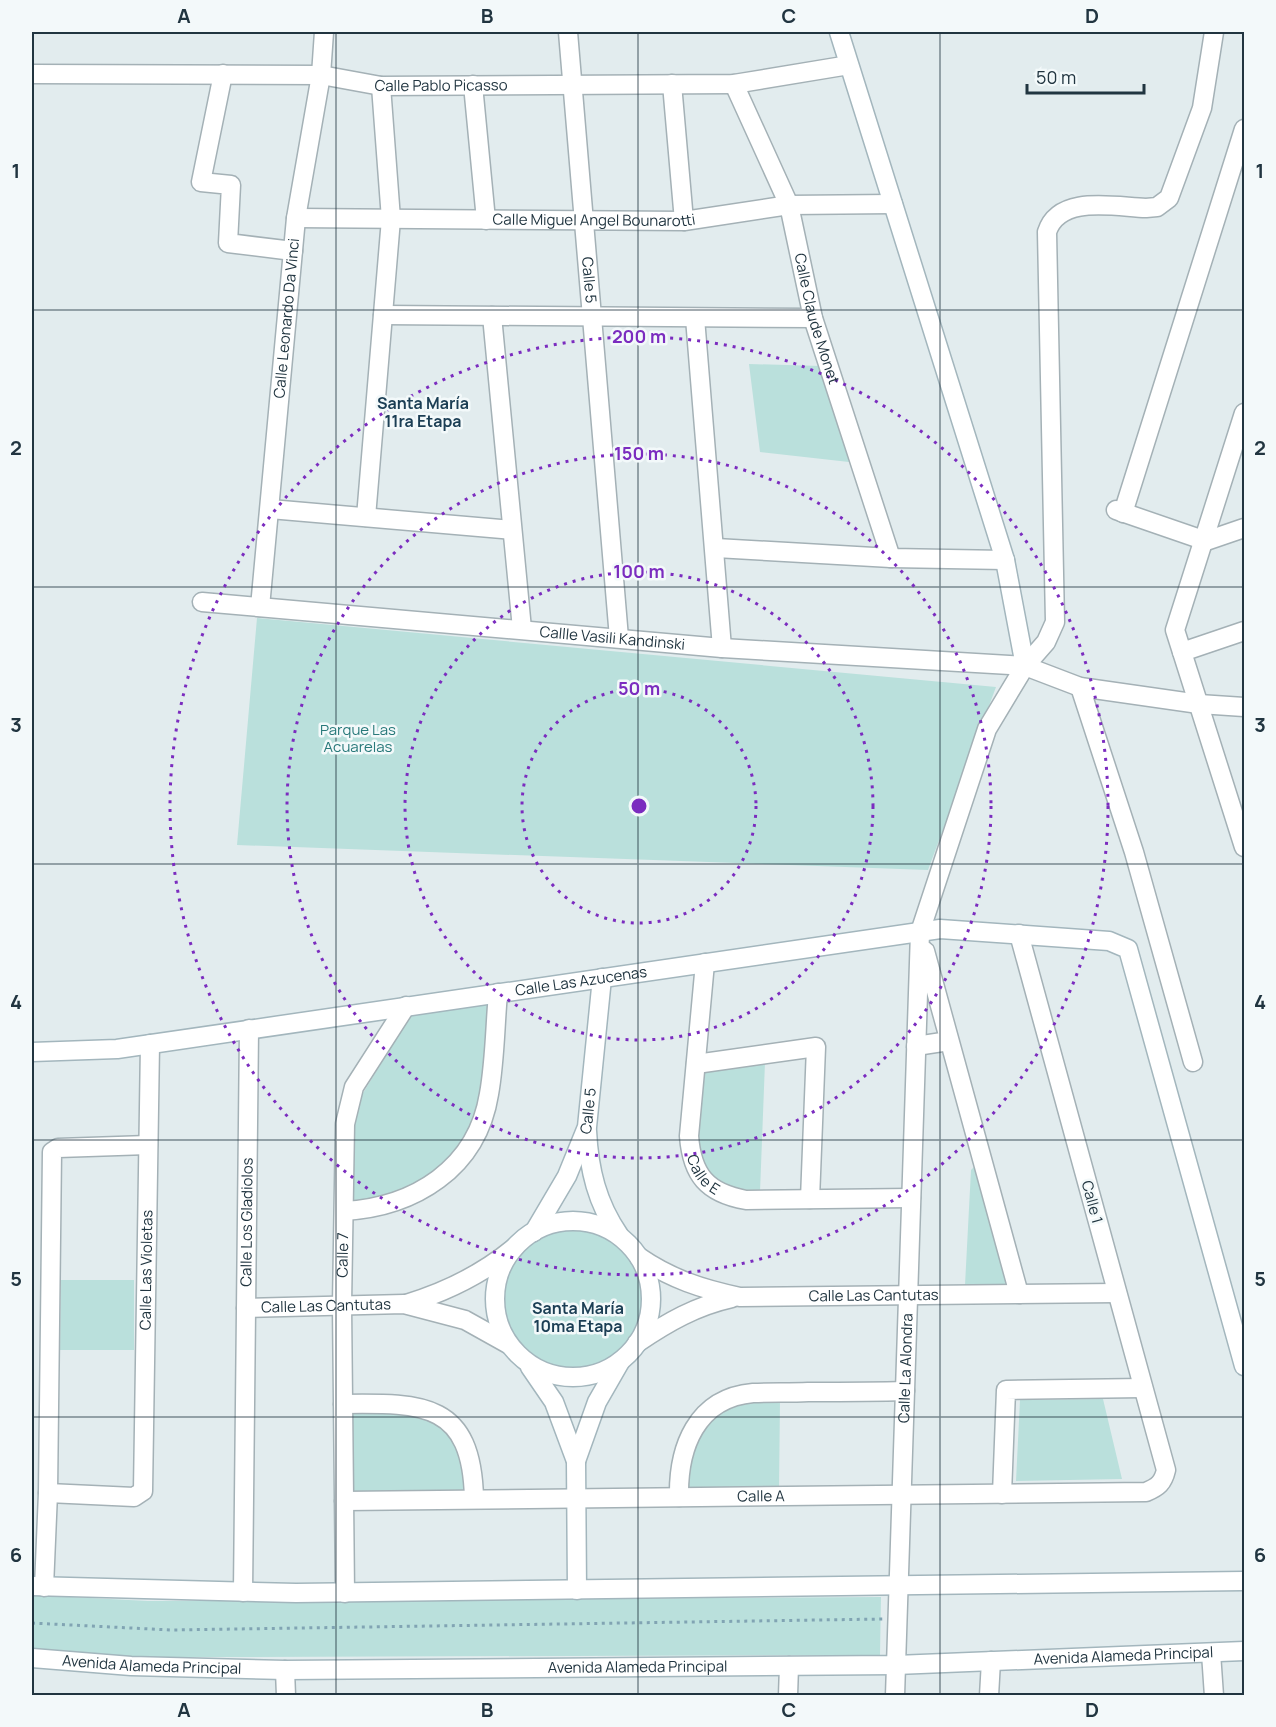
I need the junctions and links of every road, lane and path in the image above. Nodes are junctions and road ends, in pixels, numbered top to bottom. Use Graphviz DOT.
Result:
graph roads {
  1 [pos="324,32"];
  2 [pos="568,32"];
  3 [pos="839,32"];
  4 [pos="1214,32"];
  5 [pos="849,65"];
  6 [pos="32,74"];
  7 [pos="223,74"];
  8 [pos="321,75"];
  9 [pos="672,84"];
  10 [pos="734,84"];
  11 [pos="473,85"];
  12 [pos="573,85"];
  13 [pos="381,86"];
  14 [pos="1245,129"];
  15 [pos="1239,168"];
  16 [pos="892,204"];
  17 [pos="789,205"];
  18 [pos="296,218"];
  19 [pos="391,219"];
  20 [pos="486,220"];
  21 [pos="584,220"];
  22 [pos="684,221"];
  23 [pos="293,251"];
  24 [pos="383,315"];
  25 [pos="492,316"];
  26 [pos="592,317"];
  27 [pos="695,318"];
  28 [pos="813,318"];
  29 [pos="1245,413"];
  30 [pos="270,509"];
  31 [pos="366,517"];
  32 [pos="1245,528"];
  33 [pos="512,530"];
  34 [pos="1206,541"];
  35 [pos="716,548"];
  36 [pos="891,558"];
  37 [pos="1005,560"];
  38 [pos="202,602"];
  39 [pos="260,607"];
  40 [pos="522,629"];
  41 [pos="1245,631"];
  42 [pos="619,638"];
  43 [pos="722,648"];
  44 [pos="1182,652"];
  45 [pos="1025,666"];
  46 [pos="1080,687"];
  47 [pos="1199,704"];
  48 [pos="1245,707"];
  49 [pos="1244,844"];
  50 [pos="920,932"];
  51 [pos="1019,934"];
  52 [pos="705,963"];
  53 [pos="602,978"];
  54 [pos="498,993"];
  55 [pos="406,1006"];
  56 [pos="249,1029"];
  57 [pos="950,1041"];
  58 [pos="150,1044"];
  59 [pos="916,1046"];
  60 [pos="32,1052"];
  61 [pos="1193,1062"];
  62 [pos="696,1064"];
  63 [pos="587,1127"];
  64 [pos="148,1145"];
  65 [pos="911,1198"];
  66 [pos="810,1199"];
  67 [pos="344,1211"];
  68 [pos="534,1232"];
  69 [pos="621,1238"];
  70 [pos="514,1248"];
  71 [pos="639,1257"];
  72 [pos="1117,1293"];
  73 [pos="1019,1294"];
  74 [pos="908,1295"];
  75 [pos="740,1297"];
  76 [pos="404,1304"];
  77 [pos="342,1305"];
  78 [pos="246,1308"];
  79 [pos="637,1343"];
  80 [pos="508,1344"];
  81 [pos="526,1362"];
  82 [pos="620,1362"];
  83 [pos="1245,1366"];
  84 [pos="1143,1388"];
  85 [pos="905,1391"];
  86 [pos="343,1404"];
  87 [pos="576,1461"];
  88 [pos="1166,1470"];
  89 [pos="48,1493"];
  90 [pos="901,1494"];
  91 [pos="1002,1494"];
  92 [pos="679,1497"];
  93 [pos="577,1498"];
  94 [pos="474,1499"];
  95 [pos="344,1501"];
  96 [pos="1245,1581"];
  97 [pos="898,1586"];
  98 [pos="38,1587"];
  99 [pos="577,1590"];
  100 [pos="243,1592"];
  101 [pos="345,1593"];
  102 [pos="885,1619"];
  103 [pos="32,1623"];
  104 [pos="1245,1651"];
  105 [pos="1210,1653"];
  106 [pos="32,1658"];
  107 [pos="991,1661"];
  108 [pos="896,1665"];
  109 [pos="789,1666"];
  110 [pos="285,1670"];
  111 [pos="286,1695"];
  112 [pos="788,1695"];
  113 [pos="895,1695"];
  114 [pos="989,1695"];
  115 [pos="1214,1695"];
  1 -- 8 [label="street, Calle Leonardo Da Vinci"];
  2 -- 12 [label="street, Calle 5"];
  3 -- 5 [label="street"];
  4 -- 45 [label="street, Calle La Alondra"];
  5 -- 10 [label="street, Calle Pablo Picasso"];
  5 -- 16 [label="street"];
  6 -- 7 [label="street, Calle Pablo Picasso"];
  7 -- 8 [label="street, Calle Pablo Picasso"];
  7 -- 23 [label="street"];
  8 -- 13 [label="street, Calle Pablo Picasso"];
  8 -- 18 [label="street, Calle Leonardo Da Vinci"];
  9 -- 10 [label="street, Calle Pablo Picasso"];
  9 -- 12 [label="street, Calle Pablo Picasso"];
  9 -- 22 [label="street"];
  10 -- 17 [label="street, Calle Claude Monet"];
  11 -- 12 [label="street, Calle Pablo Picasso"];
  11 -- 13 [label="street, Calle Pablo Picasso"];
  11 -- 20 [label="street"];
  12 -- 21 [label="street, Calle 5"];
  13 -- 19 [label="street"];
  14 -- 15 [label="street"];
  15 -- 34 [label="street"];
  16 -- 17 [label="street, Calle Miguel Angel Bounarotti"];
  16 -- 37 [label="street"];
  17 -- 22 [label="street, Calle Miguel Angel Bounarotti"];
  17 -- 28 [label="street, Calle Claude Monet"];
  18 -- 19 [label="street, Calle Miguel Angel Bounarotti"];
  18 -- 23 [label="street, Calle Leonardo Da Vinci"];
  19 -- 20 [label="street, Calle Miguel Angel Bounarotti"];
  19 -- 24 [label="street"];
  20 -- 21 [label="street, Calle Miguel Angel Bounarotti"];
  21 -- 22 [label="street, Calle Miguel Angel Bounarotti"];
  21 -- 26 [label="street, Calle 5"];
  23 -- 30 [label="street, Calle Leonardo Da Vinci"];
  24 -- 25 [label="street"];
  24 -- 31 [label="street"];
  25 -- 26 [label="street"];
  25 -- 33 [label="street"];
  26 -- 27 [label="street"];
  26 -- 42 [label="street, Calle 5"];
  27 -- 28 [label="street"];
  27 -- 35 [label="street"];
  28 -- 36 [label="street, Calle Claude Monet"];
  29 -- 34 [label="street"];
  30 -- 31 [label="street"];
  30 -- 39 [label="street, Calle Leonardo Da Vinci"];
  31 -- 33 [label="street"];
  32 -- 34 [label="street"];
  33 -- 40 [label="street"];
  34 -- 44 [label="street"];
  35 -- 36 [label="street"];
  35 -- 43 [label="street"];
  36 -- 37 [label="street"];
  37 -- 45 [label="street"];
  38 -- 39 [label="street, Callle Vasili Kandinski"];
  39 -- 40 [label="street, Callle Vasili Kandinski"];
  40 -- 42 [label="street, Callle Vasili Kandinski"];
  41 -- 44 [label="street"];
  42 -- 43 [label="street, Callle Vasili Kandinski"];
  43 -- 45 [label="street, Callle Vasili Kandinski"];
  44 -- 47 [label="street"];
  45 -- 46 [label="street, Callle Vasili Kandinski"];
  45 -- 50 [label="street, Calle La Alondra"];
  46 -- 47 [label="street, Callle Vasili Kandinski"];
  46 -- 61 [label="street"];
  47 -- 48 [label="street, Callle Vasili Kandinski"];
  47 -- 49 [label="street"];
  50 -- 51 [label="street, Calle Las Azucenas"];
  50 -- 52 [label="street, Calle Las Azucenas"];
  50 -- 57 [label="street"];
  50 -- 59 [label="street, Calle La Alondra"];
  51 -- 72 [label="street, Calle 1"];
  51 -- 83 [label="street, Calle Las Azucenas"];
  52 -- 53 [label="street, Calle Las Azucenas"];
  52 -- 62 [label="street, Calle E"];
  53 -- 54 [label="street, Calle Las Azucenas"];
  53 -- 63 [label="street, Calle 5"];
  54 -- 55 [label="street, Calle Las Azucenas"];
  54 -- 67 [label="street"];
  55 -- 56 [label="street, Calle Las Azucenas"];
  55 -- 67 [label="street, Calle 7"];
  56 -- 58 [label="street, Calle Las Azucenas"];
  56 -- 78 [label="street, Calle Los Gladiolos"];
  57 -- 59 [label="street"];
  57 -- 73 [label="street"];
  58 -- 60 [label="street, Calle Las Azucenas"];
  58 -- 64 [label="street, Calle Las Violetas"];
  59 -- 65 [label="street, Calle La Alondra"];
  62 -- 66 [label="street, Calle E"];
  62 -- 66 [label="street"];
  63 -- 68 [label="street, Calle 5"];
  63 -- 69 [label="street"];
  64 -- 89 [label="street"];
  64 -- 89 [label="street, Calle Las Violetas"];
  65 -- 66 [label="street, Calle E"];
  65 -- 74 [label="street, Calle La Alondra"];
  67 -- 77 [label="street, Calle 7"];
  68 -- 69 [label="street"];
  68 -- 70 [label="street"];
  69 -- 71 [label="street"];
  70 -- 76 [label="street, Calle Las Cantutas"];
  70 -- 80 [label="street"];
  71 -- 75 [label="street, Calle Las Cantutas"];
  71 -- 79 [label="street"];
  72 -- 73 [label="street, Calle Las Cantutas"];
  72 -- 84 [label="street, Calle 1"];
  73 -- 74 [label="street, Calle Las Cantutas"];
  74 -- 75 [label="street, Calle Las Cantutas"];
  74 -- 85 [label="street, Calle La Alondra"];
  75 -- 79 [label="street"];
  76 -- 77 [label="street, Calle Las Cantutas"];
  76 -- 80 [label="street, Calle Las Cantutas"];
  77 -- 78 [label="street, Calle Las Cantutas"];
  77 -- 86 [label="street, Calle 7"];
  78 -- 100 [label="street, Calle Los Gladiolos"];
  79 -- 82 [label="street"];
  80 -- 81 [label="street"];
  81 -- 82 [label="street"];
  81 -- 87 [label="street"];
  82 -- 87 [label="street"];
  84 -- 88 [label="street, Calle 1"];
  84 -- 91 [label="street"];
  85 -- 90 [label="street, Calle La Alondra"];
  85 -- 92 [label="street"];
  86 -- 94 [label="street"];
  86 -- 95 [label="street, Calle 7"];
  87 -- 93 [label="street"];
  88 -- 91 [label="street, Calle A"];
  89 -- 98 [label="street"];
  90 -- 91 [label="street, Calle A"];
  90 -- 92 [label="street, Calle A"];
  90 -- 97 [label="street, Calle La Alondra"];
  92 -- 93 [label="street, Calle A"];
  93 -- 94 [label="street, Calle A"];
  93 -- 99 [label="street"];
  94 -- 95 [label="street, Calle A"];
  95 -- 101 [label="street, Calle 7"];
  96 -- 97 [label="street"];
  97 -- 99 [label="street"];
  97 -- 108 [label="street, Calle La Alondra"];
  98 -- 100 [label="street"];
  99 -- 101 [label="street"];
  100 -- 101 [label="street"];
  102 -- 103 [label="path"];
  104 -- 105 [label="street, Avenida Alameda Principal"];
  105 -- 107 [label="street, Avenida Alameda Principal"];
  105 -- 115 [label="street"];
  106 -- 110 [label="street, Avenida Alameda Principal"];
  107 -- 108 [label="street, Avenida Alameda Principal"];
  107 -- 114 [label="street"];
  108 -- 109 [label="street, Avenida Alameda Principal"];
  108 -- 113 [label="street, Calle La Alondra"];
  109 -- 110 [label="street, Avenida Alameda Principal"];
  109 -- 112 [label="street"];
  110 -- 111 [label="street"];
}
